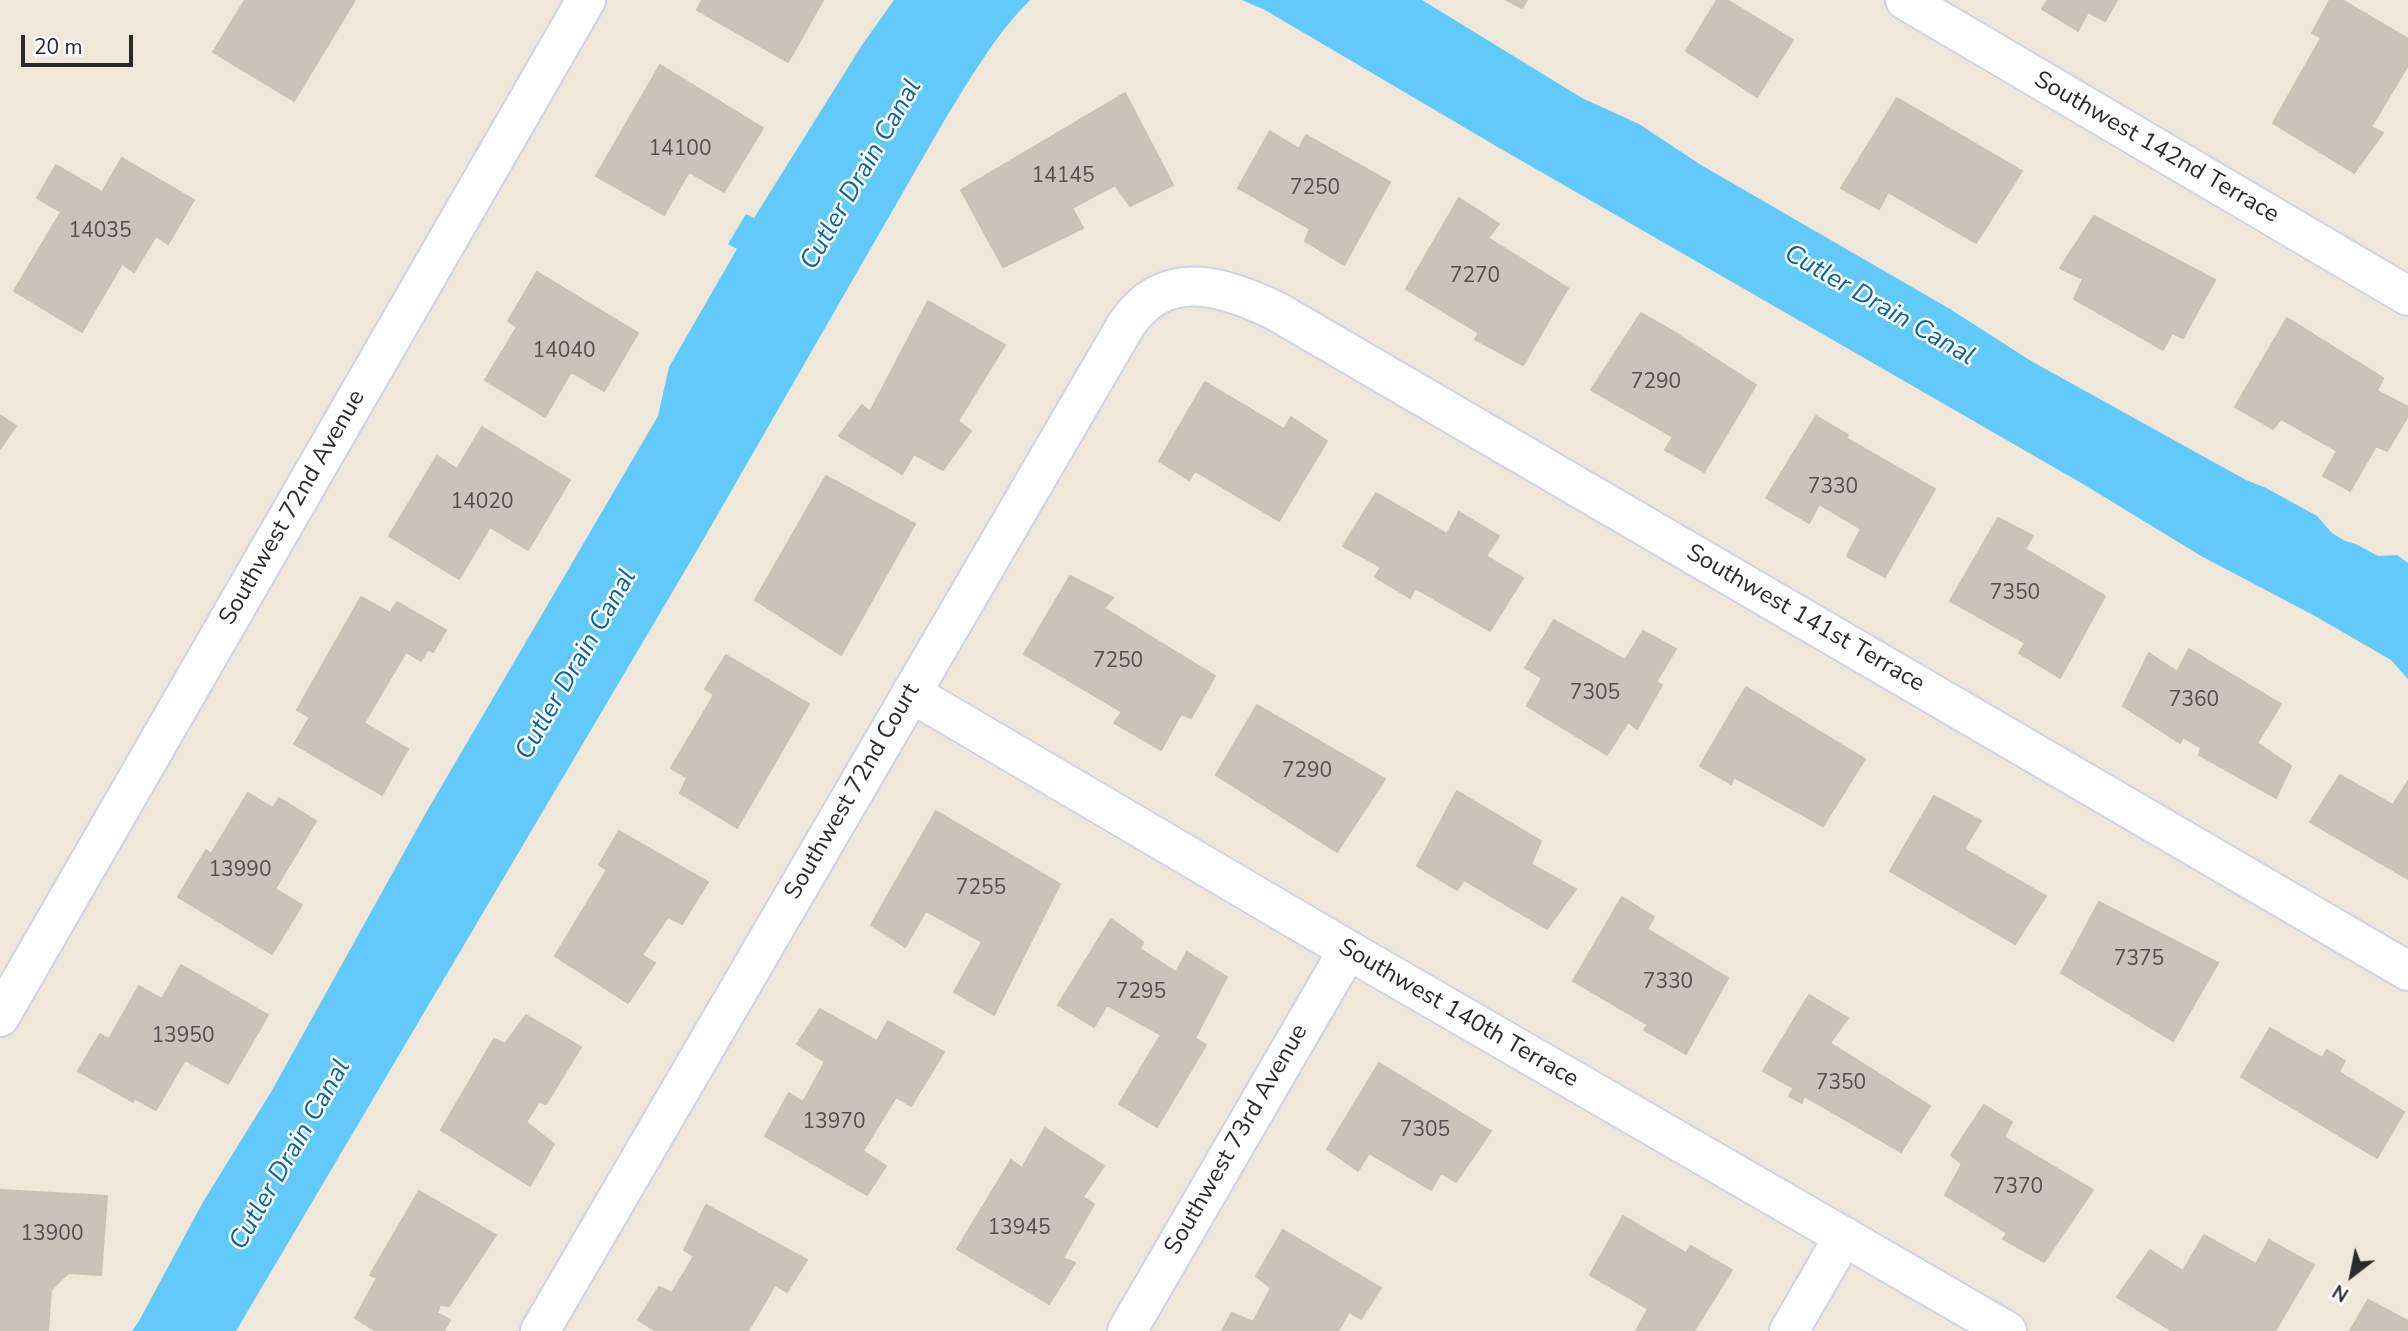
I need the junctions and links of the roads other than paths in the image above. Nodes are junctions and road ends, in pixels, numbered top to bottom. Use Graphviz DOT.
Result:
graph roads {
  1 [pos="586,0"];
  2 [pos="1905,0"];
  3 [pos="2403,283"];
  4 [pos="1194,287"];
  5 [pos="911,693"];
  6 [pos="1348,950"];
  7 [pos="2408,971"];
  8 [pos="0,1017"];
  9 [pos="1843,1236"];
  10 [pos="540,1331"];
  11 [pos="1127,1331"];
  12 [pos="1789,1331"];
  13 [pos="2007,1331"];
  1 -- 8 [label="street, Southwest 72nd Avenue"];
  2 -- 3 [label="street, Southwest 142nd Terrace"];
  4 -- 5 [label="street, Southwest 72nd Court"];
  4 -- 7 [label="street, Southwest 141st Terrace"];
  5 -- 6 [label="street, Southwest 140th Terrace"];
  5 -- 10 [label="street, Southwest 72nd Court"];
  6 -- 9 [label="street, Southwest 140th Terrace"];
  6 -- 11 [label="street, Southwest 73rd Avenue"];
  9 -- 12 [label="street"];
  9 -- 13 [label="street, Southwest 140th Terrace"];
}
